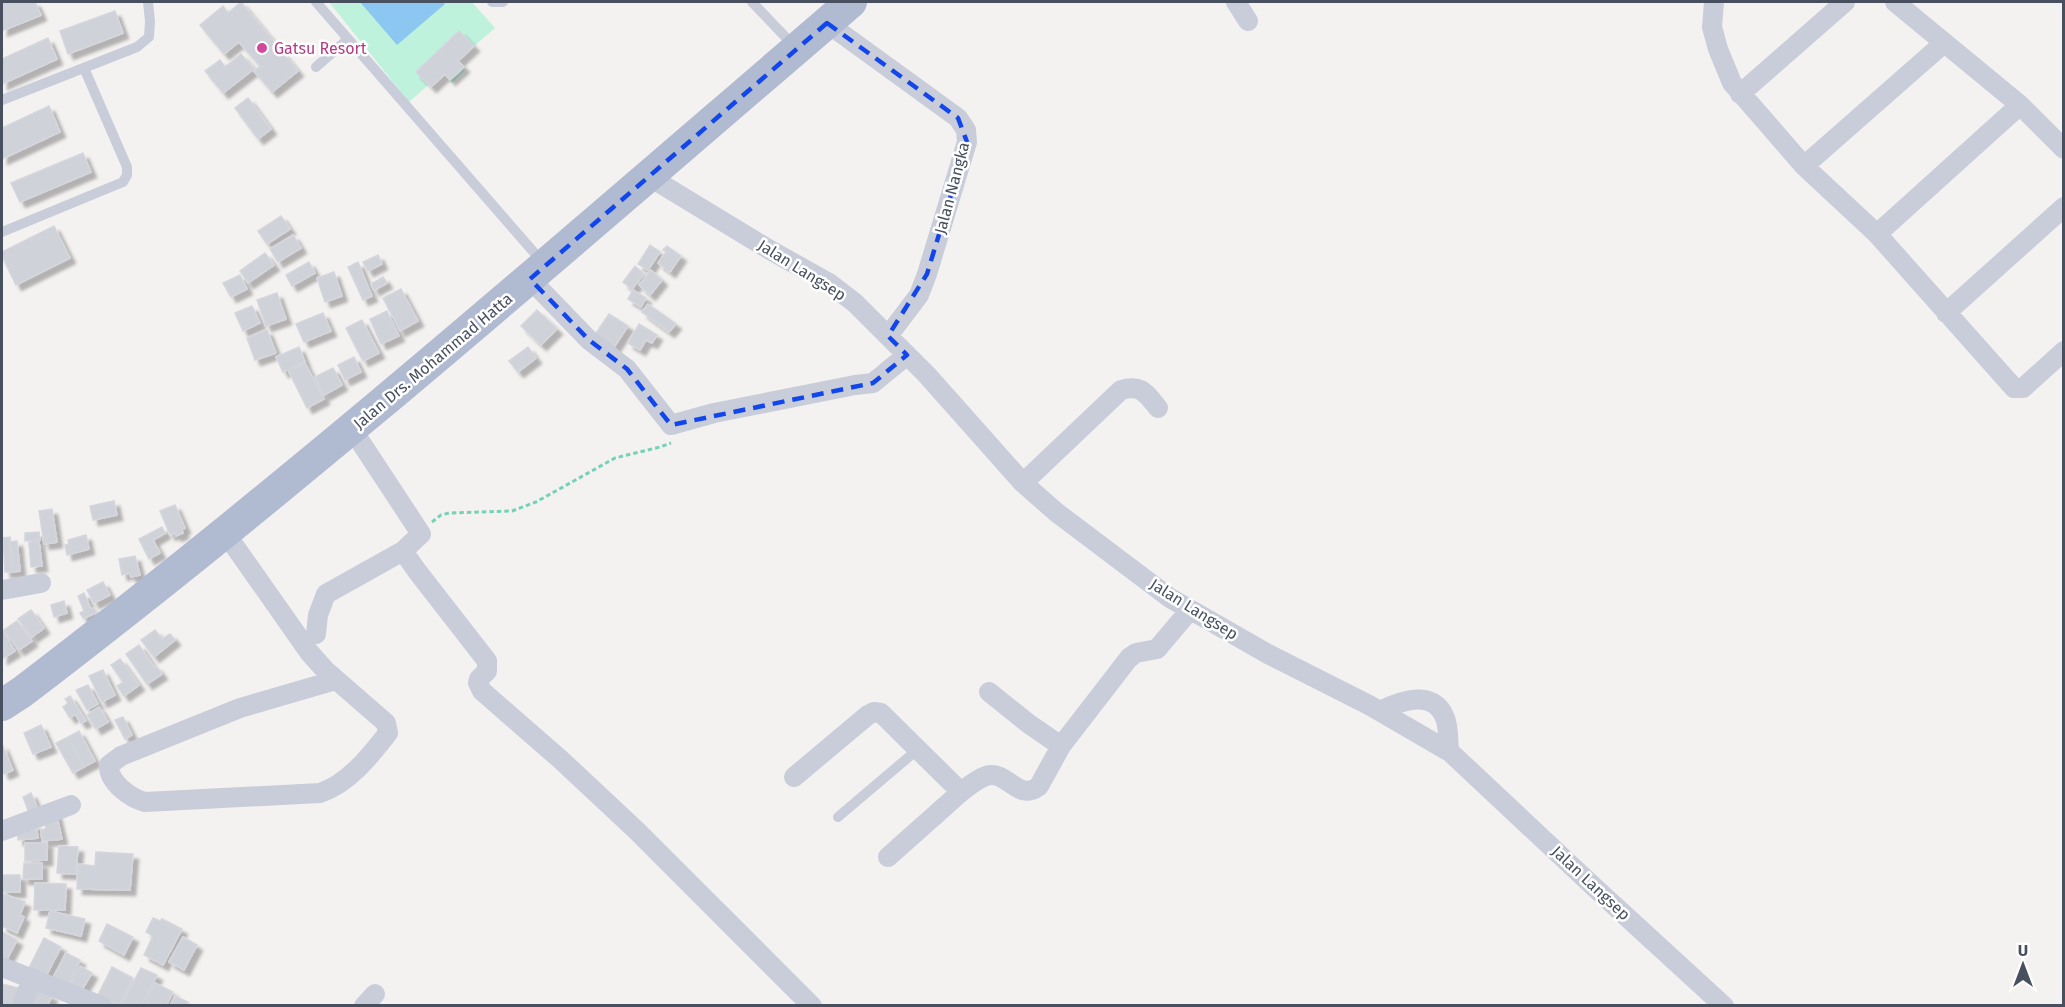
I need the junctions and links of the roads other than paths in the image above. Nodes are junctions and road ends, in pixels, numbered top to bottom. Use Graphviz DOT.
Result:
graph roads {
  1 [pos="148,2"];
  2 [pos="316,2"];
  3 [pos="492,2"];
  4 [pos="503,2"];
  5 [pos="752,2"];
  6 [pos="851,2"];
  7 [pos="1236,2"];
  8 [pos="1714,2"];
  9 [pos="1845,2"];
  10 [pos="1895,2"];
  11 [pos="1248,21"];
  12 [pos="827,22"];
  13 [pos="348,39"];
  14 [pos="1944,43"];
  15 [pos="796,49"];
  16 [pos="316,67"];
  17 [pos="84,68"];
  18 [pos="1740,94"];
  19 [pos="2,100"];
  20 [pos="2020,105"];
  21 [pos="2064,149"];
  22 [pos="1804,166"];
  23 [pos="648,176"];
  24 [pos="2064,207"];
  25 [pos="2,232"];
  26 [pos="1876,234"];
  27 [pos="538,272"];
  28 [pos="1946,313"];
  29 [pos="888,336"];
  30 [pos="2064,351"];
  31 [pos="907,356"];
  32 [pos="1158,408"];
  33 [pos="352,429"];
  34 [pos="1023,483"];
  35 [pos="224,531"];
  36 [pos="403,550"];
  37 [pos="41,583"];
  38 [pos="2,590"];
  39 [pos="1190,610"];
  40 [pos="313,643"];
  41 [pos="331,675"];
  42 [pos="989,692"];
  43 [pos="2,705"];
  44 [pos="1380,711"];
  45 [pos="1061,746"];
  46 [pos="917,750"];
  47 [pos="1449,751"];
  48 [pos="794,777"];
  49 [pos="961,792"];
  50 [pos="71,805"];
  51 [pos="838,817"];
  52 [pos="2,831"];
  53 [pos="888,857"];
  54 [pos="2,967"];
  55 [pos="32,978"];
  56 [pos="22,1005"];
  57 [pos="102,1005"];
  58 [pos="812,1005"];
  59 [pos="1724,1005"];
  1 -- 17 [label="lane"];
  2 -- 13 [label="lane"];
  3 -- 4 [label="lane"];
  5 -- 15 [label="lane"];
  6 -- 12 [label="main road, Jalan Drs. Mohammad Hatta"];
  7 -- 11 [label="street"];
  8 -- 18 [label="street"];
  9 -- 18 [label="street"];
  10 -- 14 [label="street"];
  12 -- 15 [label="main road, Jalan Drs. Mohammad Hatta"];
  12 -- 29 [label="street, Jalan Nangka"];
  13 -- 16 [label="lane"];
  13 -- 27 [label="lane"];
  14 -- 20 [label="street"];
  14 -- 22 [label="street"];
  15 -- 23 [label="main road, Jalan Drs. Mohammad Hatta"];
  17 -- 19 [label="lane"];
  17 -- 25 [label="lane"];
  18 -- 22 [label="street"];
  20 -- 21 [label="street"];
  20 -- 26 [label="street"];
  22 -- 26 [label="street"];
  23 -- 27 [label="main road, Jalan Drs. Mohammad Hatta"];
  23 -- 29 [label="street, Jalan Langsep"];
  24 -- 28 [label="street"];
  26 -- 28 [label="street"];
  27 -- 31 [label="street"];
  27 -- 33 [label="main road, Jalan Drs. Mohammad Hatta"];
  28 -- 30 [label="street"];
  29 -- 31 [label="street, Jalan Langsep"];
  31 -- 34 [label="street, Jalan Langsep"];
  32 -- 34 [label="street"];
  33 -- 35 [label="main road, Jalan Drs. Mohammad Hatta"];
  33 -- 36 [label="street"];
  34 -- 39 [label="street, Jalan Langsep"];
  35 -- 40 [label="street"];
  35 -- 43 [label="main road, Jalan Drs. Mohammad Hatta"];
  36 -- 40 [label="street"];
  36 -- 58 [label="street"];
  37 -- 38 [label="street"];
  39 -- 44 [label="street, Jalan Langsep"];
  39 -- 45 [label="street"];
  40 -- 41 [label="street"];
  41 -- 41 [label="street"];
  42 -- 45 [label="street"];
  44 -- 47 [label="street, Jalan Langsep"];
  44 -- 47 [label="street"];
  45 -- 49 [label="street"];
  46 -- 48 [label="street"];
  46 -- 49 [label="street"];
  46 -- 51 [label="lane"];
  47 -- 59 [label="street, Jalan Langsep"];
  49 -- 53 [label="street"];
  50 -- 52 [label="street"];
  54 -- 55 [label="street"];
  55 -- 56 [label="street"];
  55 -- 57 [label="street"];
}
